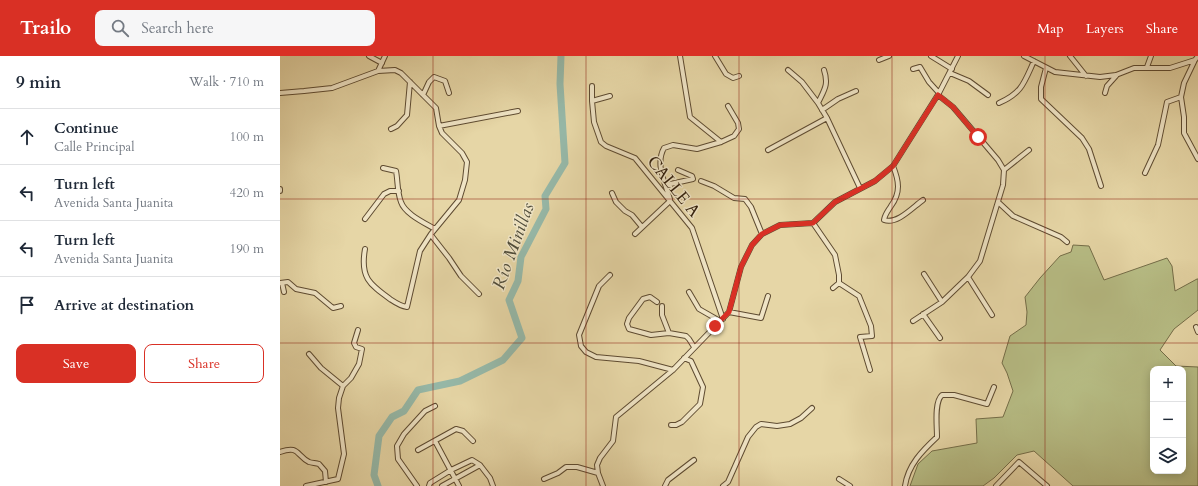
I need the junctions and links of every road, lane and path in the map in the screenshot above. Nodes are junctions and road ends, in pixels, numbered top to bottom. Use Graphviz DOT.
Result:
graph roads {
  1 [pos="369,56"];
  2 [pos="385,56"];
  3 [pos="715,56"];
  4 [pos="889,56"];
  5 [pos="931,56"];
  6 [pos="958,56"];
  7 [pos="1024,56"];
  8 [pos="1070,56"];
  9 [pos="1151,56"];
  10 [pos="681,57"];
  11 [pos="1195,58"];
  12 [pos="879,60"];
  13 [pos="1034,61"];
  14 [pos="382,63"];
  15 [pos="1147,67"];
  16 [pos="1046,68"];
  17 [pos="913,69"];
  18 [pos="788,70"];
  19 [pos="824,70"];
  20 [pos="378,71"];
  21 [pos="951,71"];
  22 [pos="1116,75"];
  23 [pos="739,76"];
  24 [pos="1086,76"];
  25 [pos="410,82"];
  26 [pos="592,86"];
  27 [pos="856,91"];
  28 [pos="280,93"];
  29 [pos="449,93"];
  30 [pos="1105,93"];
  31 [pos="939,94"];
  32 [pos="423,95"];
  33 [pos="988,95"];
  34 [pos="610,96"];
  35 [pos="1181,97"];
  36 [pos="592,101"];
  37 [pos="818,103"];
  38 [pos="999,103"];
  39 [pos="728,106"];
  40 [pos="822,110"];
  41 [pos="518,111"];
  42 [pos="826,118"];
  43 [pos="439,126"];
  44 [pos="391,129"];
  45 [pos="721,142"];
  46 [pos="768,150"];
  47 [pos="1029,150"];
  48 [pos="1198,159"];
  49 [pos="893,166"];
  50 [pos="383,168"];
  51 [pos="678,170"];
  52 [pos="1004,170"];
  53 [pos="1145,173"];
  54 [pos="701,181"];
  55 [pos="666,185"];
  56 [pos="1101,186"];
  57 [pos="860,188"];
  58 [pos="399,190"];
  59 [pos="612,193"];
  60 [pos="923,200"];
  61 [pos="670,201"];
  62 [pos="998,202"];
  63 [pos="365,219"];
  64 [pos="813,223"];
  65 [pos="642,227"];
  66 [pos="435,229"];
  67 [pos="635,234"];
  68 [pos="762,234"];
  69 [pos="431,235"];
  70 [pos="1067,242"];
  71 [pos="366,249"];
  72 [pos="924,274"];
  73 [pos="610,275"];
  74 [pos="968,277"];
  75 [pos="281,283"];
  76 [pos="839,284"];
  77 [pos="833,288"];
  78 [pos="284,292"];
  79 [pos="689,292"];
  80 [pos="479,294"];
  81 [pos="768,296"];
  82 [pos="657,302"];
  83 [pos="942,302"];
  84 [pos="341,306"];
  85 [pos="662,306"];
  86 [pos="729,312"];
  87 [pos="923,314"];
  88 [pos="992,316"];
  89 [pos="722,320"];
  90 [pos="913,321"];
  91 [pos="1196,327"];
  92 [pos="358,330"];
  93 [pos="1198,332"];
  94 [pos="669,333"];
  95 [pos="940,338"];
  96 [pos="694,346"];
  97 [pos="309,354"];
  98 [pos="684,358"];
  99 [pos="673,370"];
  100 [pos="870,370"];
  101 [pos="343,386"];
  102 [pos="994,387"];
  103 [pos="435,406"];
  104 [pos="812,408"];
  105 [pos="671,425"];
  106 [pos="435,441"];
  107 [pos="472,441"];
  108 [pos="418,450"];
  109 [pos="280,452"];
  110 [pos="694,460"];
  111 [pos="480,465"];
  112 [pos="451,470"];
  113 [pos="598,473"];
  114 [pos="456,479"];
  115 [pos="544,479"];
  116 [pos="839,479"];
  117 [pos="326,482"];
  118 [pos="1042,482"];
  119 [pos="306,486"];
  120 [pos="417,486"];
  121 [pos="429,486"];
  122 [pos="442,486"];
  123 [pos="459,486"];
  124 [pos="493,486"];
  125 [pos="603,486"];
  126 [pos="665,486"];
  127 [pos="723,486"];
  128 [pos="850,486"];
  129 [pos="905,486"];
  130 [pos="996,486"];
  131 [pos="1038,486"];
  132 [pos="1047,486"];
  1 -- 14 [label="street"];
  2 -- 14 [label="street"];
  3 -- 23 [label="street"];
  4 -- 12 [label="street"];
  5 -- 21 [label="street"];
  6 -- 21 [label="street"];
  7 -- 13 [label="street"];
  8 -- 24 [label="street"];
  9 -- 15 [label="street"];
  10 -- 45 [label="street"];
  11 -- 15 [label="street"];
  11 -- 35 [label="street"];
  13 -- 16 [label="street"];
  13 -- 38 [label="street"];
  14 -- 20 [label="street"];
  15 -- 22 [label="street"];
  16 -- 24 [label="street"];
  16 -- 56 [label="street"];
  17 -- 31 [label="street"];
  18 -- 37 [label="street"];
  19 -- 37 [label="street"];
  20 -- 25 [label="street"];
  20 -- 28 [label="street"];
  21 -- 31 [label="street"];
  21 -- 33 [label="street"];
  22 -- 24 [label="street"];
  22 -- 30 [label="street"];
  25 -- 32 [label="street"];
  25 -- 44 [label="street"];
  26 -- 36 [label="street, CALLE A"];
  27 -- 40 [label="street"];
  29 -- 32 [label="street"];
  31 -- 49 [label="street"];
  31 -- 52 [label="street"];
  32 -- 43 [label="street"];
  34 -- 36 [label="street"];
  35 -- 48 [label="street"];
  35 -- 53 [label="street"];
  36 -- 61 [label="street, CALLE A"];
  37 -- 40 [label="street"];
  39 -- 45 [label="street"];
  40 -- 42 [label="street"];
  41 -- 43 [label="street"];
  42 -- 46 [label="street"];
  42 -- 57 [label="street"];
  43 -- 66 [label="street"];
  45 -- 55 [label="street"];
  47 -- 52 [label="street"];
  49 -- 57 [label="street"];
  49 -- 60 [label="street"];
  50 -- 58 [label="street"];
  51 -- 55 [label="street"];
  52 -- 62 [label="street"];
  54 -- 68 [label="street"];
  55 -- 61 [label="street"];
  57 -- 64 [label="street"];
  58 -- 63 [label="street"];
  58 -- 66 [label="street"];
  59 -- 65 [label="street"];
  61 -- 65 [label="street"];
  61 -- 89 [label="street, CALLE A"];
  62 -- 70 [label="street"];
  62 -- 74 [label="street"];
  64 -- 68 [label="street"];
  64 -- 76 [label="street"];
  65 -- 67 [label="street"];
  66 -- 69 [label="street"];
  68 -- 86 [label="street"];
  69 -- 71 [label="street"];
  69 -- 80 [label="street"];
  72 -- 83 [label="street"];
  73 -- 99 [label="street"];
  74 -- 83 [label="street"];
  74 -- 88 [label="street"];
  75 -- 78 [label="street"];
  75 -- 84 [label="street"];
  76 -- 77 [label="street"];
  76 -- 100 [label="street"];
  79 -- 89 [label="street"];
  81 -- 86 [label="street"];
  82 -- 94 [label="street"];
  83 -- 87 [label="street"];
  85 -- 94 [label="street"];
  86 -- 89 [label="street"];
  87 -- 90 [label="street"];
  87 -- 95 [label="street"];
  89 -- 96 [label="street"];
  91 -- 93 [label="street"];
  92 -- 101 [label="street"];
  94 -- 96 [label="street"];
  96 -- 98 [label="street"];
  97 -- 101 [label="street"];
  98 -- 99 [label="street"];
  98 -- 105 [label="street"];
  99 -- 113 [label="street"];
  101 -- 117 [label="street"];
  102 -- 129 [label="street"];
  103 -- 120 [label="street"];
  104 -- 127 [label="street"];
  106 -- 107 [label="street"];
  106 -- 108 [label="street"];
  106 -- 112 [label="street"];
  109 -- 117 [label="street"];
  110 -- 126 [label="street"];
  111 -- 112 [label="street"];
  111 -- 114 [label="street"];
  111 -- 124 [label="street"];
  112 -- 114 [label="street"];
  112 -- 121 [label="street"];
  113 -- 115 [label="street"];
  113 -- 125 [label="street"];
  114 -- 122 [label="street"];
  114 -- 123 [label="street"];
  116 -- 128 [label="street"];
  117 -- 119 [label="street"];
  118 -- 130 [label="street"];
  118 -- 131 [label="street"];
  118 -- 132 [label="street"];
}
